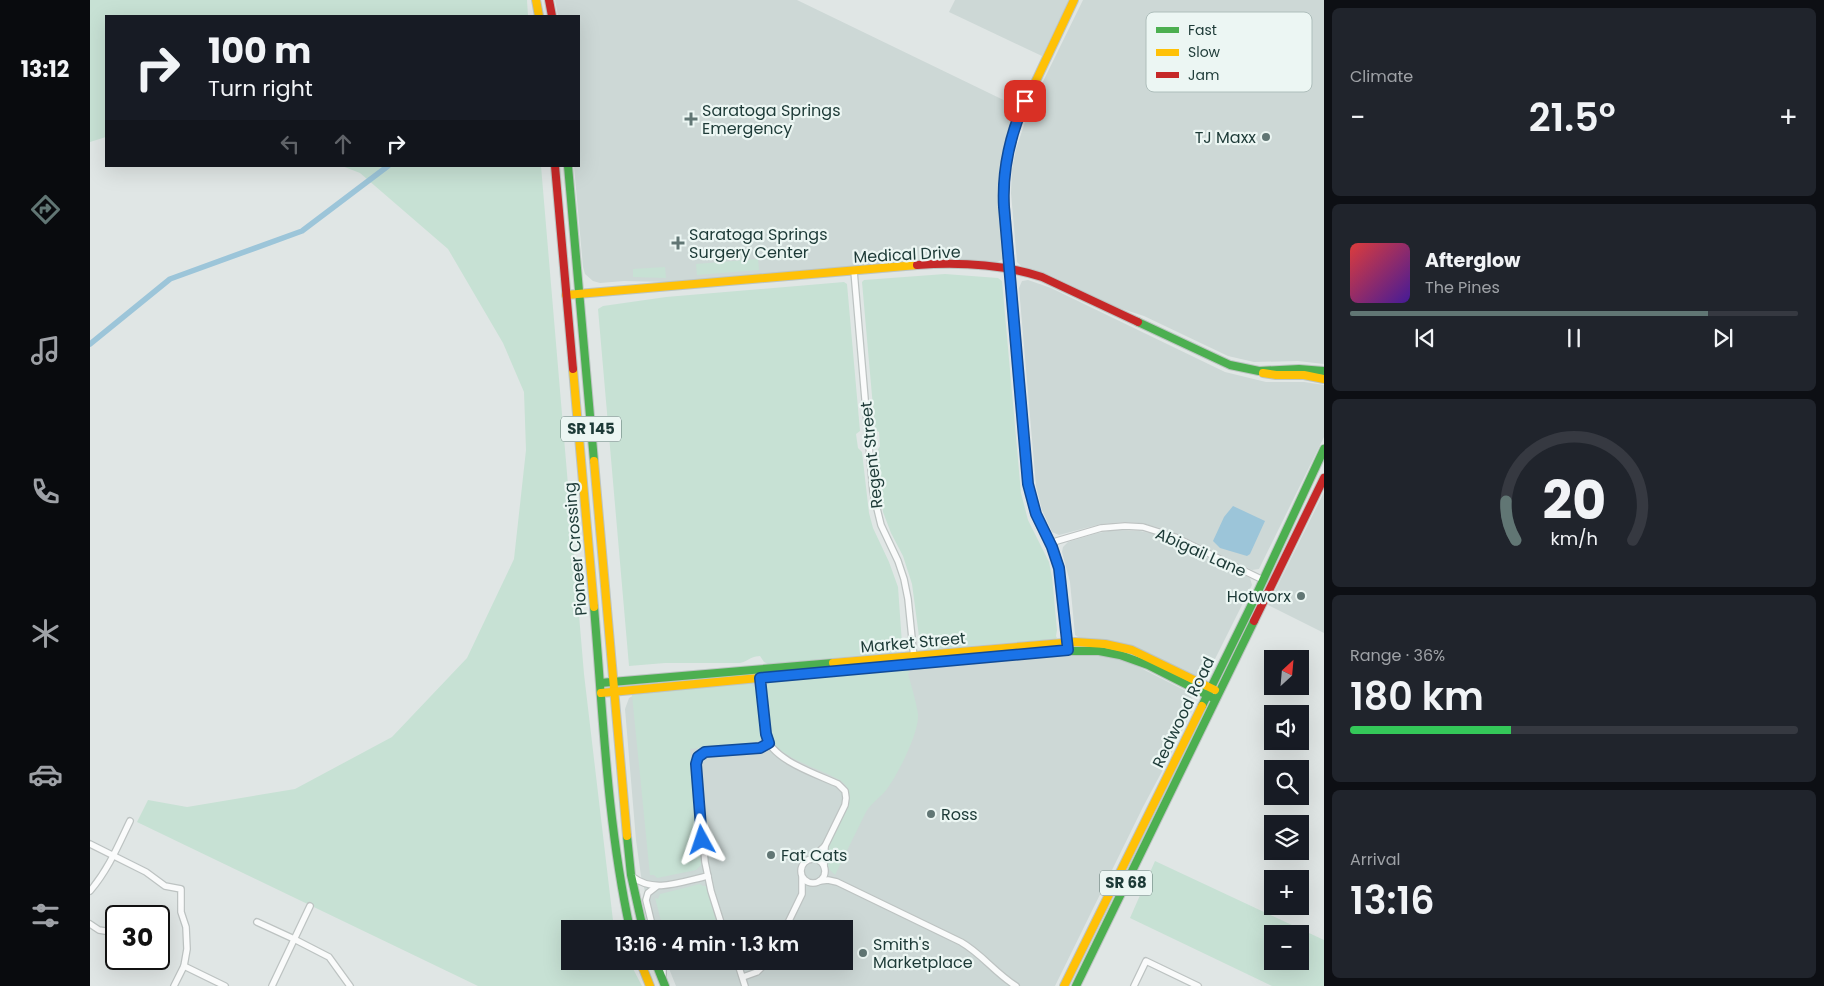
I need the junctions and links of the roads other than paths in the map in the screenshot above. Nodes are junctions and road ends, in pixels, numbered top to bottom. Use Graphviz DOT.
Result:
graph roads {
  1 [pos="536,0"];
  2 [pos="549,0"];
  3 [pos="1074,0"];
  4 [pos="539,15"];
  5 [pos="552,15"];
  6 [pos="555,167"];
  7 [pos="568,167"];
  8 [pos="1010,269"];
  9 [pos="854,271"];
  10 [pos="579,294"];
  11 [pos="566,295"];
  12 [pos="1259,371"];
  13 [pos="1324,372"];
  14 [pos="1324,379"];
  15 [pos="1324,449"];
  16 [pos="1324,478"];
  17 [pos="1050,543"];
  18 [pos="1263,580"];
  19 [pos="1068,646"];
  20 [pos="914,660"];
  21 [pos="758,669"];
  22 [pos="760,678"];
  23 [pos="613,682"];
  24 [pos="600,683"];
  25 [pos="614,691"];
  26 [pos="1209,691"];
  27 [pos="601,693"];
  28 [pos="1217,696"];
  29 [pos="769,743"];
  30 [pos="130,821"];
  31 [pos="90,844"];
  32 [pos="825,846"];
  33 [pos="114,856"];
  34 [pos="811,859"];
  35 [pos="825,868"];
  36 [pos="631,875"];
  37 [pos="708,876"];
  38 [pos="802,878"];
  39 [pos="818,882"];
  40 [pos="837,882"];
  41 [pos="657,886"];
  42 [pos="90,891"];
  43 [pos="801,897"];
  44 [pos="310,906"];
  45 [pos="628,920"];
  46 [pos="641,920"];
  47 [pos="650,920"];
  48 [pos="721,920"];
  49 [pos="790,920"];
  50 [pos="257,922"];
  51 [pos="90,924"];
  52 [pos="105,931"];
  53 [pos="294,938"];
  54 [pos="184,966"];
  55 [pos="644,970"];
  56 [pos="659,970"];
  57 [pos="662,970"];
  58 [pos="740,970"];
  59 [pos="759,970"];
  60 [pos="743,977"];
  61 [pos="662,978"];
  62 [pos="174,986"];
  63 [pos="225,986"];
  64 [pos="272,986"];
  65 [pos="350,986"];
  66 [pos="650,986"];
  67 [pos="665,986"];
  68 [pos="745,986"];
  69 [pos="1016,986"];
  70 [pos="1064,986"];
  71 [pos="1076,986"];
  72 [pos="1134,986"];
  73 [pos="1198,986"];
  1 -- 4 [label="main road"];
  2 -- 5 [label="main road"];
  3 -- 8 [label="main road"];
  6 -- 11 [label="main road, Pioneer Crossing / SR 145"];
  7 -- 10 [label="main road, Pioneer Crossing / SR 145"];
  8 -- 9 [label="main road, Medical Drive"];
  8 -- 12 [label="main road, Medical Drive"];
  8 -- 17 [label="main road"];
  9 -- 10 [label="main road, Medical Drive"];
  9 -- 20 [label="street, Regent Street"];
  10 -- 11 [label="main road, Medical Drive"];
  10 -- 23 [label="main road, Pioneer Crossing / SR 145"];
  11 -- 24 [label="main road, Pioneer Crossing / SR 145"];
  12 -- 13 [label="main road, Medical Drive"];
  12 -- 14 [label="main road, Medical Drive"];
  15 -- 18 [label="main road, Redwood Road / SR 68"];
  16 -- 28 [label="main road, Redwood Road / SR 68"];
  17 -- 18 [label="street, Abigail Lane"];
  17 -- 19 [label="main road"];
  18 -- 26 [label="main road, Redwood Road / SR 68"];
  19 -- 20 [label="main road, Market Street"];
  19 -- 26 [label="main road, Market Street"];
  20 -- 21 [label="main road, Market Street"];
  20 -- 22 [label="main road, Market Street"];
  21 -- 22 [label="street"];
  21 -- 23 [label="main road, Market Street"];
  22 -- 25 [label="main road, Market Street"];
  22 -- 29 [label="street"];
  23 -- 24 [label="main road, Market Street"];
  23 -- 25 [label="main road, Pioneer Crossing / SR 145"];
  24 -- 27 [label="main road, Pioneer Crossing / SR 145"];
  25 -- 27 [label="main road, Market Street"];
  25 -- 36 [label="main road, Pioneer Crossing / SR 145"];
  26 -- 28 [label="main road, Market Street"];
  26 -- 70 [label="main road, Redwood Road / SR 68"];
  27 -- 45 [label="main road, Pioneer Crossing / SR 145"];
  28 -- 71 [label="main road, Redwood Road / SR 68"];
  29 -- 32 [label="street"];
  29 -- 37 [label="street"];
  30 -- 33 [label="street"];
  31 -- 33 [label="street"];
  32 -- 34 [label="street"];
  32 -- 35 [label="street"];
  33 -- 42 [label="street"];
  33 -- 54 [label="street"];
  34 -- 35 [label="street"];
  34 -- 38 [label="street"];
  35 -- 39 [label="street"];
  35 -- 40 [label="street"];
  36 -- 41 [label="street"];
  36 -- 46 [label="main road, Pioneer Crossing / SR 145"];
  37 -- 41 [label="street"];
  37 -- 48 [label="street"];
  38 -- 39 [label="street"];
  38 -- 43 [label="street"];
  39 -- 40 [label="street"];
  39 -- 43 [label="street"];
  40 -- 69 [label="street"];
  41 -- 47 [label="street"];
  43 -- 49 [label="street"];
  44 -- 53 [label="street"];
  50 -- 53 [label="street"];
  51 -- 52 [label="street"];
  53 -- 64 [label="street"];
  53 -- 65 [label="street"];
  54 -- 62 [label="street"];
  54 -- 63 [label="street"];
  55 -- 66 [label="main road"];
  56 -- 61 [label="main road"];
  57 -- 61 [label="street"];
  58 -- 60 [label="street"];
  59 -- 60 [label="street"];
  60 -- 68 [label="street"];
  61 -- 67 [label="main road"];
  72 -- 73 [label="street"];
}
